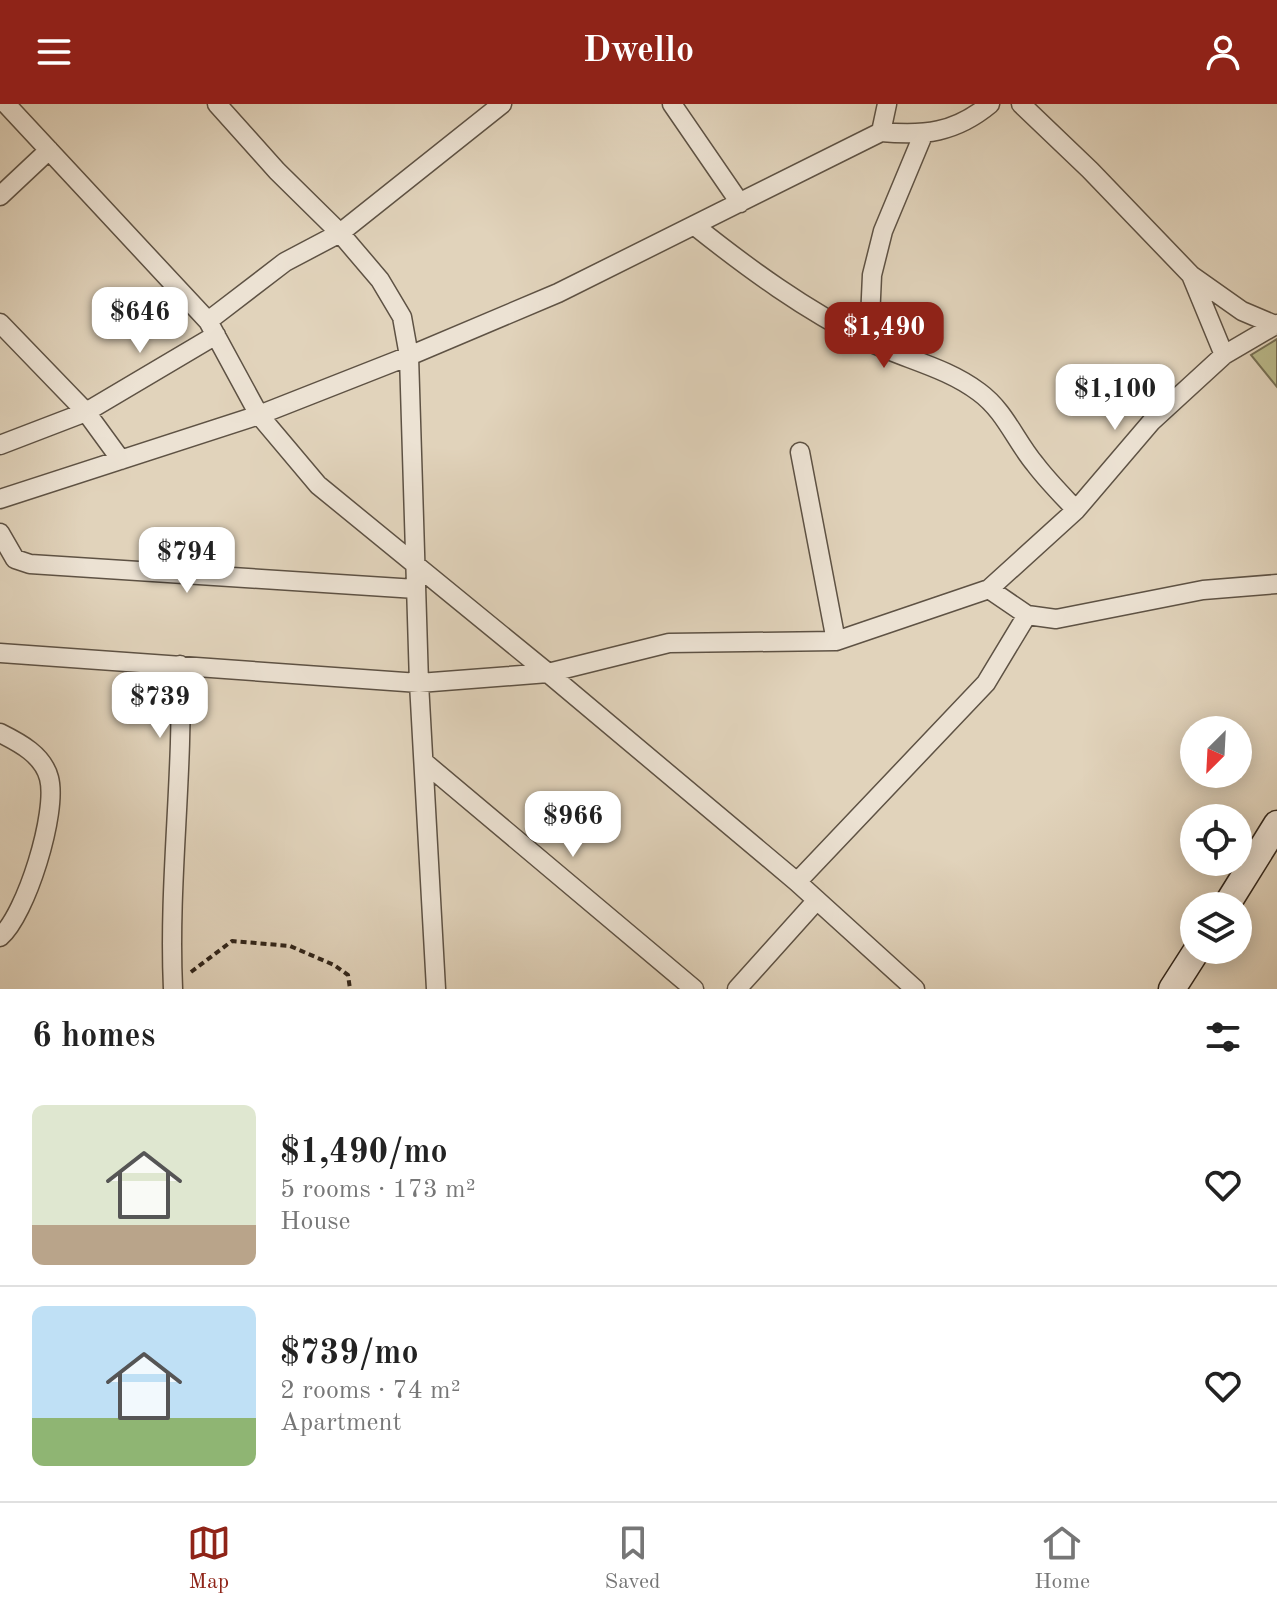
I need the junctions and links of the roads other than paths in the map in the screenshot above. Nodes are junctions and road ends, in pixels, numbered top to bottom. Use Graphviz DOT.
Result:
graph roads {
  1 [pos="6,104"];
  2 [pos="217,104"];
  3 [pos="502,104"];
  4 [pos="672,104"];
  5 [pos="887,104"];
  6 [pos="990,104"];
  7 [pos="1021,104"];
  8 [pos="881,132"];
  9 [pos="923,135"];
  10 [pos="49,150"];
  11 [pos="0,196"];
  12 [pos="740,203"];
  13 [pos="695,226"];
  14 [pos="340,233"];
  15 [pos="1191,275"];
  16 [pos="0,323"];
  17 [pos="1276,324"];
  18 [pos="212,328"];
  19 [pos="869,341"];
  20 [pos="1224,355"];
  21 [pos="409,356"];
  22 [pos="86,412"];
  23 [pos="259,415"];
  24 [pos="0,445"];
  25 [pos="800,452"];
  26 [pos="121,460"];
  27 [pos="0,499"];
  28 [pos="1076,510"];
  29 [pos="0,533"];
  30 [pos="415,564"];
  31 [pos="1277,584"];
  32 [pos="416,589"];
  33 [pos="989,589"];
  34 [pos="1027,615"];
  35 [pos="836,641"];
  36 [pos="0,653"];
  37 [pos="180,665"];
  38 [pos="548,673"];
  39 [pos="419,683"];
  40 [pos="0,733"];
  41 [pos="424,762"];
  42 [pos="1277,824"];
  43 [pos="797,882"];
  44 [pos="1235,892"];
  45 [pos="817,900"];
  46 [pos="0,937"];
  47 [pos="1188,964"];
  48 [pos="173,987"];
  49 [pos="437,988"];
  50 [pos="694,989"];
  51 [pos="737,989"];
  52 [pos="915,989"];
  53 [pos="1172,989"];
  1 -- 10 [label="street"];
  2 -- 14 [label="street"];
  3 -- 14 [label="street"];
  4 -- 12 [label="street"];
  5 -- 8 [label="street"];
  6 -- 9 [label="street"];
  7 -- 15 [label="street"];
  8 -- 9 [label="street"];
  8 -- 12 [label="street"];
  9 -- 19 [label="street"];
  10 -- 11 [label="street"];
  10 -- 18 [label="street"];
  12 -- 13 [label="street"];
  13 -- 19 [label="street"];
  13 -- 21 [label="street"];
  14 -- 18 [label="street"];
  14 -- 21 [label="street"];
  15 -- 17 [label="street"];
  15 -- 20 [label="street"];
  16 -- 22 [label="street"];
  17 -- 20 [label="street"];
  18 -- 22 [label="street"];
  18 -- 23 [label="street"];
  19 -- 28 [label="street"];
  20 -- 28 [label="street"];
  21 -- 23 [label="street"];
  21 -- 30 [label="street"];
  22 -- 24 [label="street"];
  22 -- 26 [label="street"];
  23 -- 26 [label="street"];
  23 -- 30 [label="street"];
  25 -- 35 [label="street"];
  26 -- 27 [label="street"];
  28 -- 33 [label="street"];
  29 -- 32 [label="street"];
  30 -- 32 [label="street"];
  30 -- 38 [label="street"];
  31 -- 34 [label="street"];
  32 -- 39 [label="street"];
  33 -- 34 [label="street"];
  33 -- 35 [label="street"];
  34 -- 43 [label="street"];
  35 -- 38 [label="street"];
  36 -- 37 [label="street"];
  37 -- 39 [label="street"];
  37 -- 48 [label="street"];
  38 -- 39 [label="street"];
  38 -- 43 [label="street"];
  39 -- 41 [label="street"];
  40 -- 46 [label="street"];
  41 -- 49 [label="street"];
  41 -- 50 [label="street"];
  42 -- 44 [label="street"];
  43 -- 45 [label="street"];
  45 -- 51 [label="street"];
  45 -- 52 [label="street"];
  47 -- 53 [label="street"];
}
